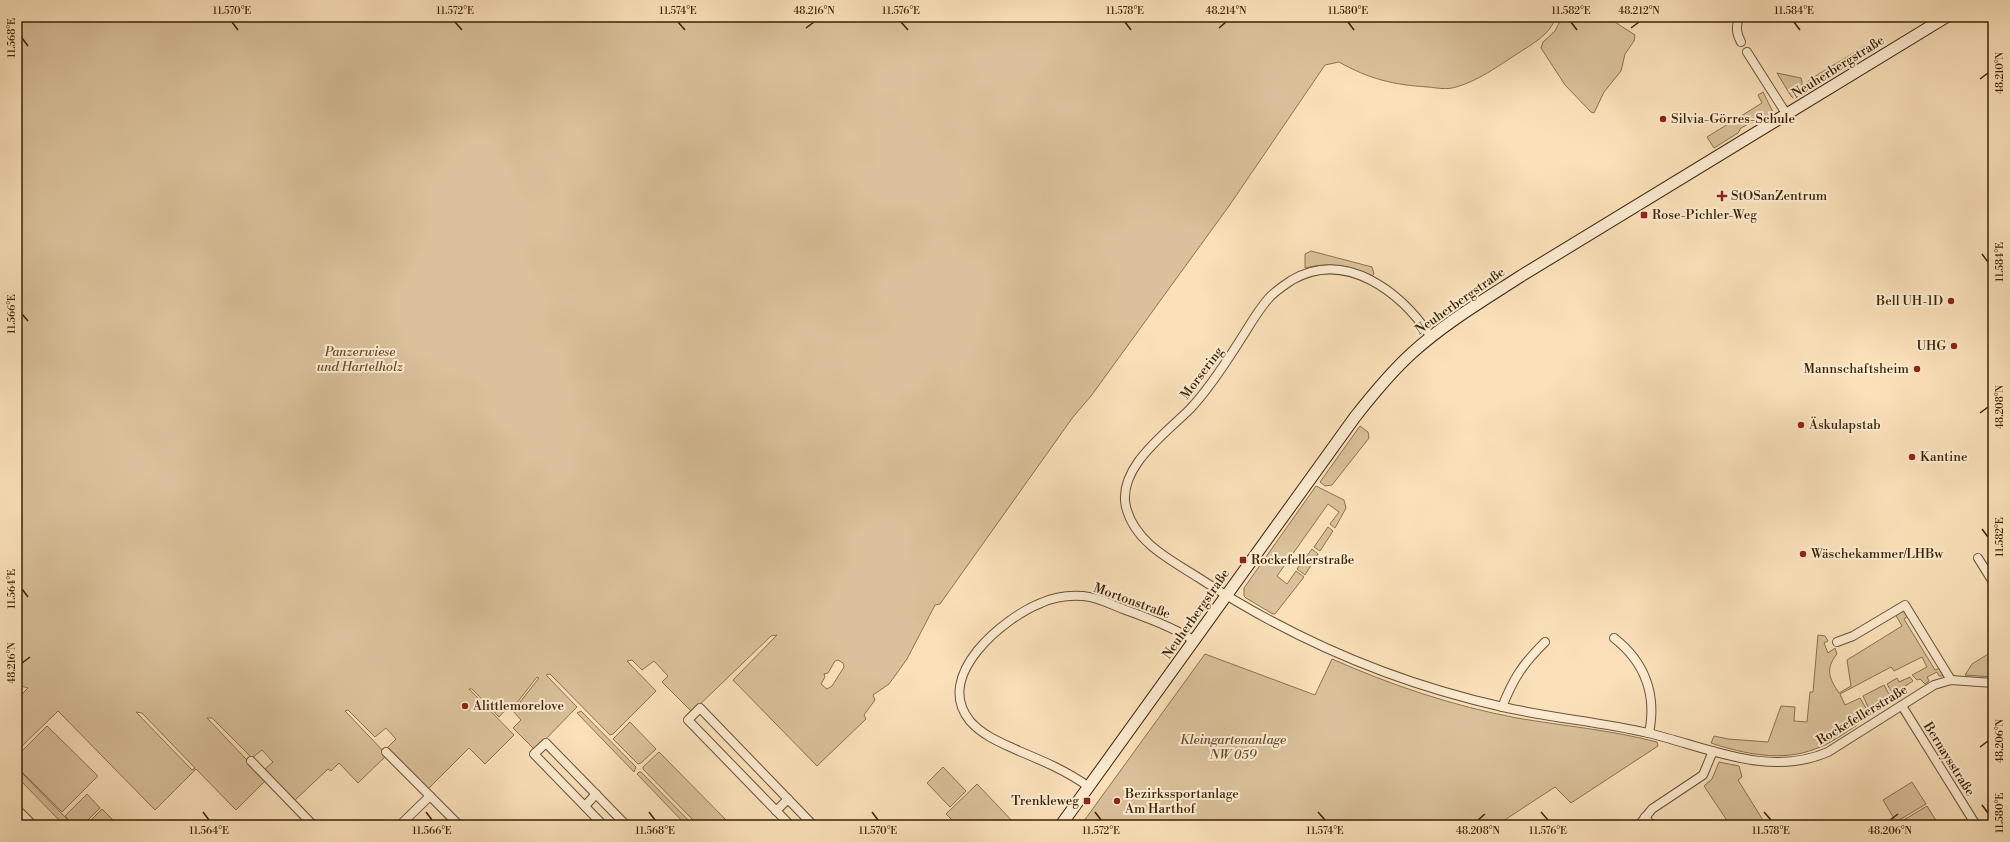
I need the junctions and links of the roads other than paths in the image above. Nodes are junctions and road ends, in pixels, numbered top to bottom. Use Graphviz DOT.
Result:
graph roads {
  1 [pos="1739,17"];
  2 [pos="1946,17"];
  3 [pos="1741,42"];
  4 [pos="1747,52"];
  5 [pos="1787,115"];
  6 [pos="1431,337"];
  7 [pos="1978,558"];
  8 [pos="1993,582"];
  9 [pos="1227,595"];
  10 [pos="1614,638"];
  11 [pos="1194,641"];
  12 [pos="1545,642"];
  13 [pos="1837,642"];
  14 [pos="1950,680"];
  15 [pos="1993,683"];
  16 [pos="1902,706"];
  17 [pos="1502,707"];
  18 [pos="1649,733"];
  19 [pos="386,752"];
  20 [pos="1713,752"];
  21 [pos="251,761"];
  22 [pos="1089,787"];
  23 [pos="596,794"];
  24 [pos="430,796"];
  25 [pos="788,799"];
  26 [pos="585,806"];
  27 [pos="17,810"];
  28 [pos="776,811"];
  29 [pos="1645,817"];
  30 [pos="32,825"];
  31 [pos="313,825"];
  32 [pos="400,825"];
  33 [pos="459,825"];
  34 [pos="603,825"];
  35 [pos="626,825"];
  36 [pos="790,825"];
  37 [pos="813,825"];
  38 [pos="1061,825"];
  39 [pos="1639,825"];
  40 [pos="1651,825"];
  41 [pos="1976,825"];
  1 -- 3 [label="street"];
  2 -- 5 [label="main road, Neuherbergstraße"];
  4 -- 5 [label="street"];
  5 -- 6 [label="main road, Neuherbergstraße"];
  6 -- 9 [label="main road, Neuherbergstraße"];
  6 -- 9 [label="street, Morsering"];
  7 -- 8 [label="street"];
  9 -- 11 [label="main road, Neuherbergstraße"];
  9 -- 17 [label="street, Rockefellerstraße"];
  10 -- 18 [label="street"];
  11 -- 22 [label="main road, Neuherbergstraße"];
  11 -- 22 [label="street, Mortonstraße"];
  12 -- 17 [label="street"];
  13 -- 14 [label="street"];
  14 -- 15 [label="street, Rockefellerstraße"];
  14 -- 16 [label="street, Rockefellerstraße"];
  16 -- 20 [label="street, Rockefellerstraße"];
  16 -- 41 [label="street, Bernaysstraße"];
  17 -- 18 [label="street, Rockefellerstraße"];
  18 -- 20 [label="street, Rockefellerstraße"];
  19 -- 24 [label="street"];
  20 -- 29 [label="street"];
  21 -- 31 [label="street"];
  22 -- 38 [label="main road, Neuherbergstraße"];
  23 -- 26 [label="street"];
  23 -- 26 [label="street"];
  23 -- 35 [label="street"];
  24 -- 32 [label="street"];
  24 -- 33 [label="street"];
  25 -- 28 [label="street"];
  25 -- 28 [label="street"];
  25 -- 37 [label="street"];
  26 -- 34 [label="street"];
  27 -- 30 [label="street"];
  28 -- 36 [label="street"];
  29 -- 39 [label="street"];
  29 -- 40 [label="street"];
}
